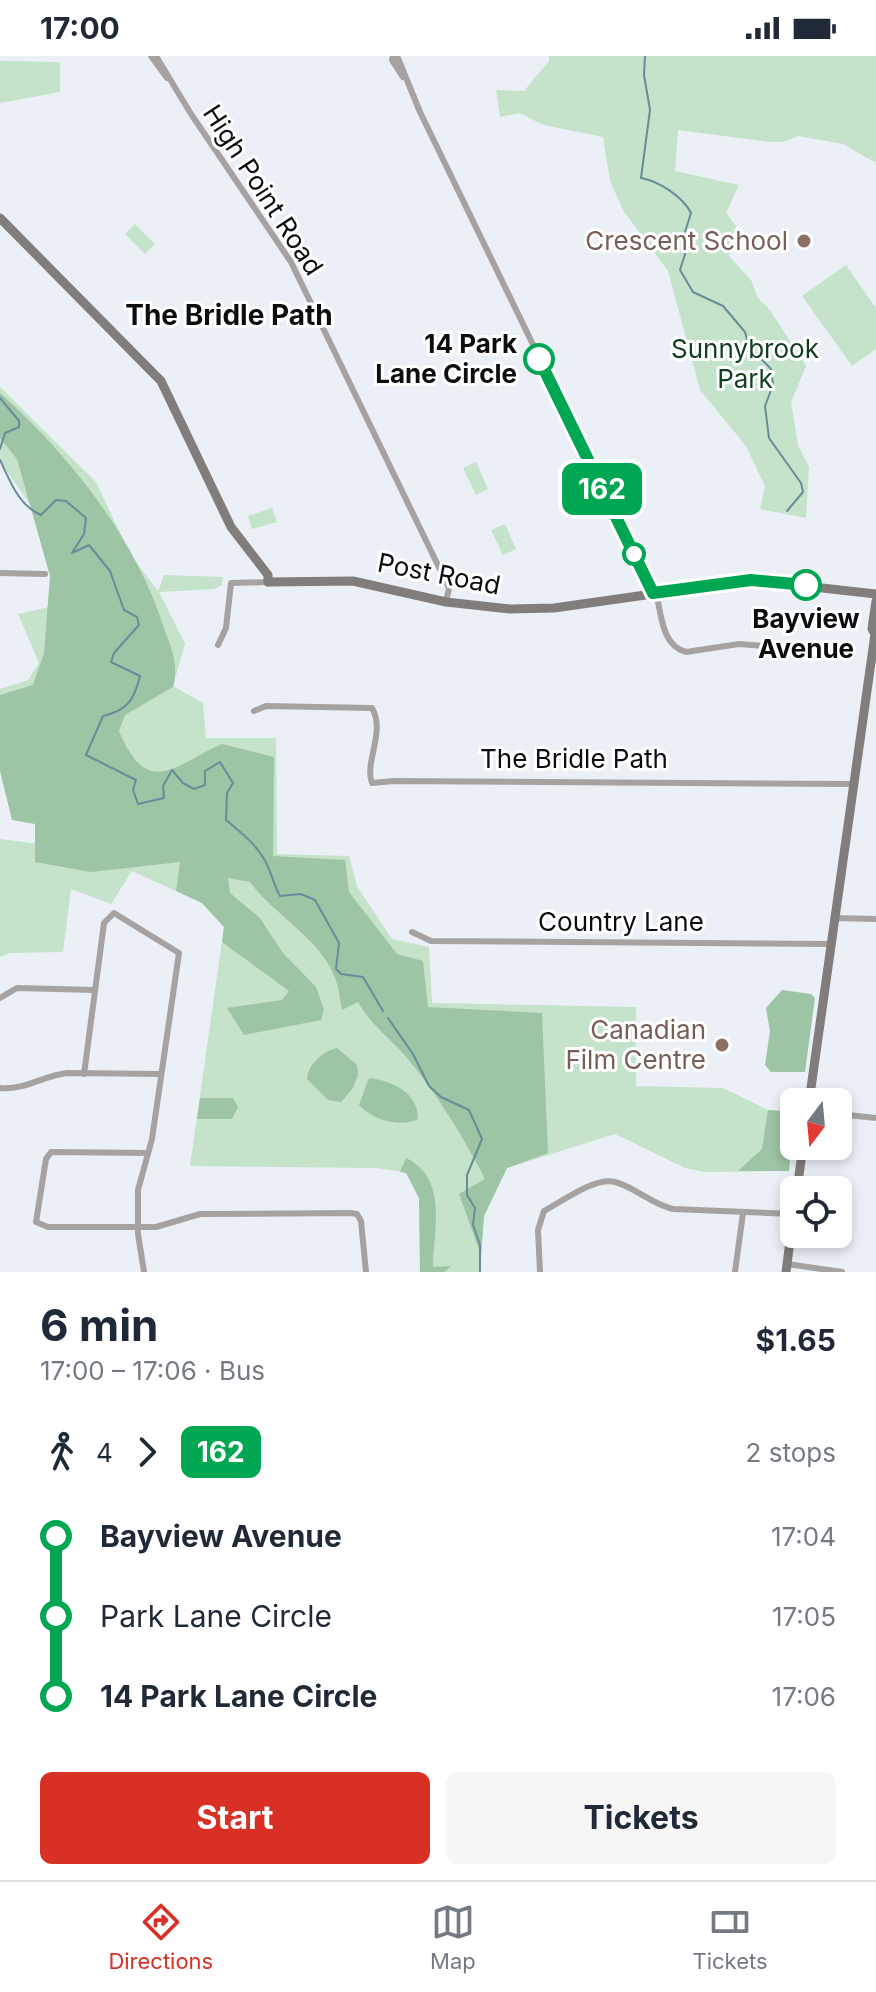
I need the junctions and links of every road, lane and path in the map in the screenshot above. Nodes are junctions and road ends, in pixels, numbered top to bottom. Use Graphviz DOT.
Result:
graph roads {
  1 [pos="154,56"];
  2 [pos="394,56"];
  3 [pos="0,218"];
  4 [pos="0,573"];
  5 [pos="45,574"];
  6 [pos="268,582"];
  7 [pos="653,593"];
  8 [pos="876,594"];
  9 [pos="446,600"];
  10 [pos="876,601"];
  11 [pos="875,633"];
  12 [pos="218,645"];
  13 [pos="803,649"];
  14 [pos="254,711"];
  15 [pos="853,784"];
  16 [pos="835,918"];
  17 [pos="876,919"];
  18 [pos="412,932"];
  19 [pos="831,944"];
  20 [pos="95,990"];
  21 [pos="0,998"];
  22 [pos="84,1074"];
  23 [pos="161,1074"];
  24 [pos="0,1088"];
  25 [pos="811,1088"];
  26 [pos="852,1115"];
  27 [pos="876,1118"];
  28 [pos="148,1153"];
  29 [pos="780,1212"];
  30 [pos="743,1213"];
  31 [pos="137,1226"];
  32 [pos="789,1248"];
  33 [pos="786,1268"];
  34 [pos="144,1272"];
  35 [pos="366,1272"];
  36 [pos="540,1272"];
  37 [pos="735,1272"];
  38 [pos="842,1272"];
  1 -- 9 [label="street, High Point Road"];
  2 -- 7 [label="street"];
  3 -- 6 [label="street"];
  4 -- 5 [label="street"];
  6 -- 9 [label="street, Post Road"];
  6 -- 12 [label="street, Post Road"];
  7 -- 8 [label="street, Post Road"];
  7 -- 9 [label="street, Post Road"];
  7 -- 13 [label="street"];
  10 -- 11 [label="street"];
  11 -- 15 [label="street"];
  14 -- 15 [label="street, The Bridle Path"];
  15 -- 16 [label="street"];
  16 -- 17 [label="street"];
  16 -- 19 [label="street"];
  18 -- 19 [label="street, Country Lane"];
  19 -- 25 [label="street"];
  20 -- 21 [label="street"];
  20 -- 22 [label="street"];
  20 -- 23 [label="street"];
  22 -- 23 [label="street"];
  22 -- 24 [label="street"];
  23 -- 28 [label="street"];
  26 -- 27 [label="street"];
  28 -- 31 [label="street"];
  28 -- 31 [label="street"];
  29 -- 30 [label="street"];
  30 -- 36 [label="street"];
  30 -- 37 [label="street"];
  31 -- 34 [label="street"];
  31 -- 35 [label="street"];
  32 -- 33 [label="street"];
  33 -- 38 [label="street"];
}
